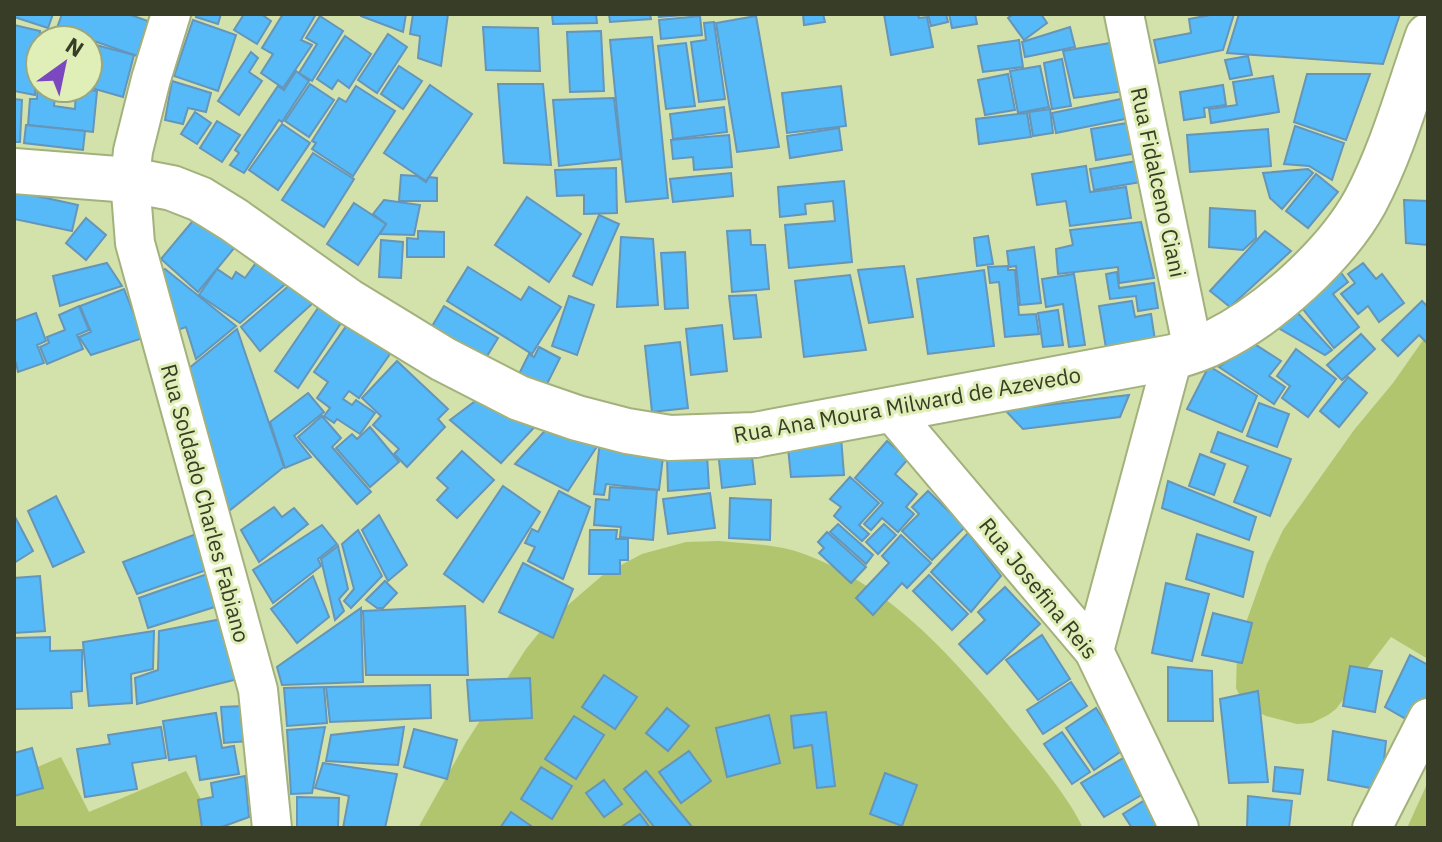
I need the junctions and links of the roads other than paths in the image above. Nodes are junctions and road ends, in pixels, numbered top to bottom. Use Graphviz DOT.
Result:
graph roads {
  1 [pos="171,14"];
  2 [pos="1124,14"];
  3 [pos="1428,36"];
  4 [pos="14,171"];
  5 [pos="130,180"];
  6 [pos="1183,354"];
  7 [pos="890,410"];
  8 [pos="1094,651"];
  9 [pos="1428,718"];
  10 [pos="272,828"];
  11 [pos="1179,828"];
  12 [pos="1372,828"];
  1 -- 5 [label="street, Rua Soldado Charles Fabiano"];
  2 -- 6 [label="street, Rua Fidalceno Ciani"];
  3 -- 6 [label="street, Rua Ana Moura Milward de Azevedo"];
  4 -- 5 [label="street, Rua Ana Moura Milward de Azevedo"];
  5 -- 7 [label="street, Rua Ana Moura Milward de Azevedo"];
  5 -- 10 [label="street, Rua Soldado Charles Fabiano"];
  6 -- 7 [label="street, Rua Ana Moura Milward de Azevedo"];
  6 -- 8 [label="street"];
  7 -- 8 [label="street, Rua Josefina Reis"];
  8 -- 11 [label="street, Rua Josefina Reis"];
  9 -- 12 [label="street"];
}
